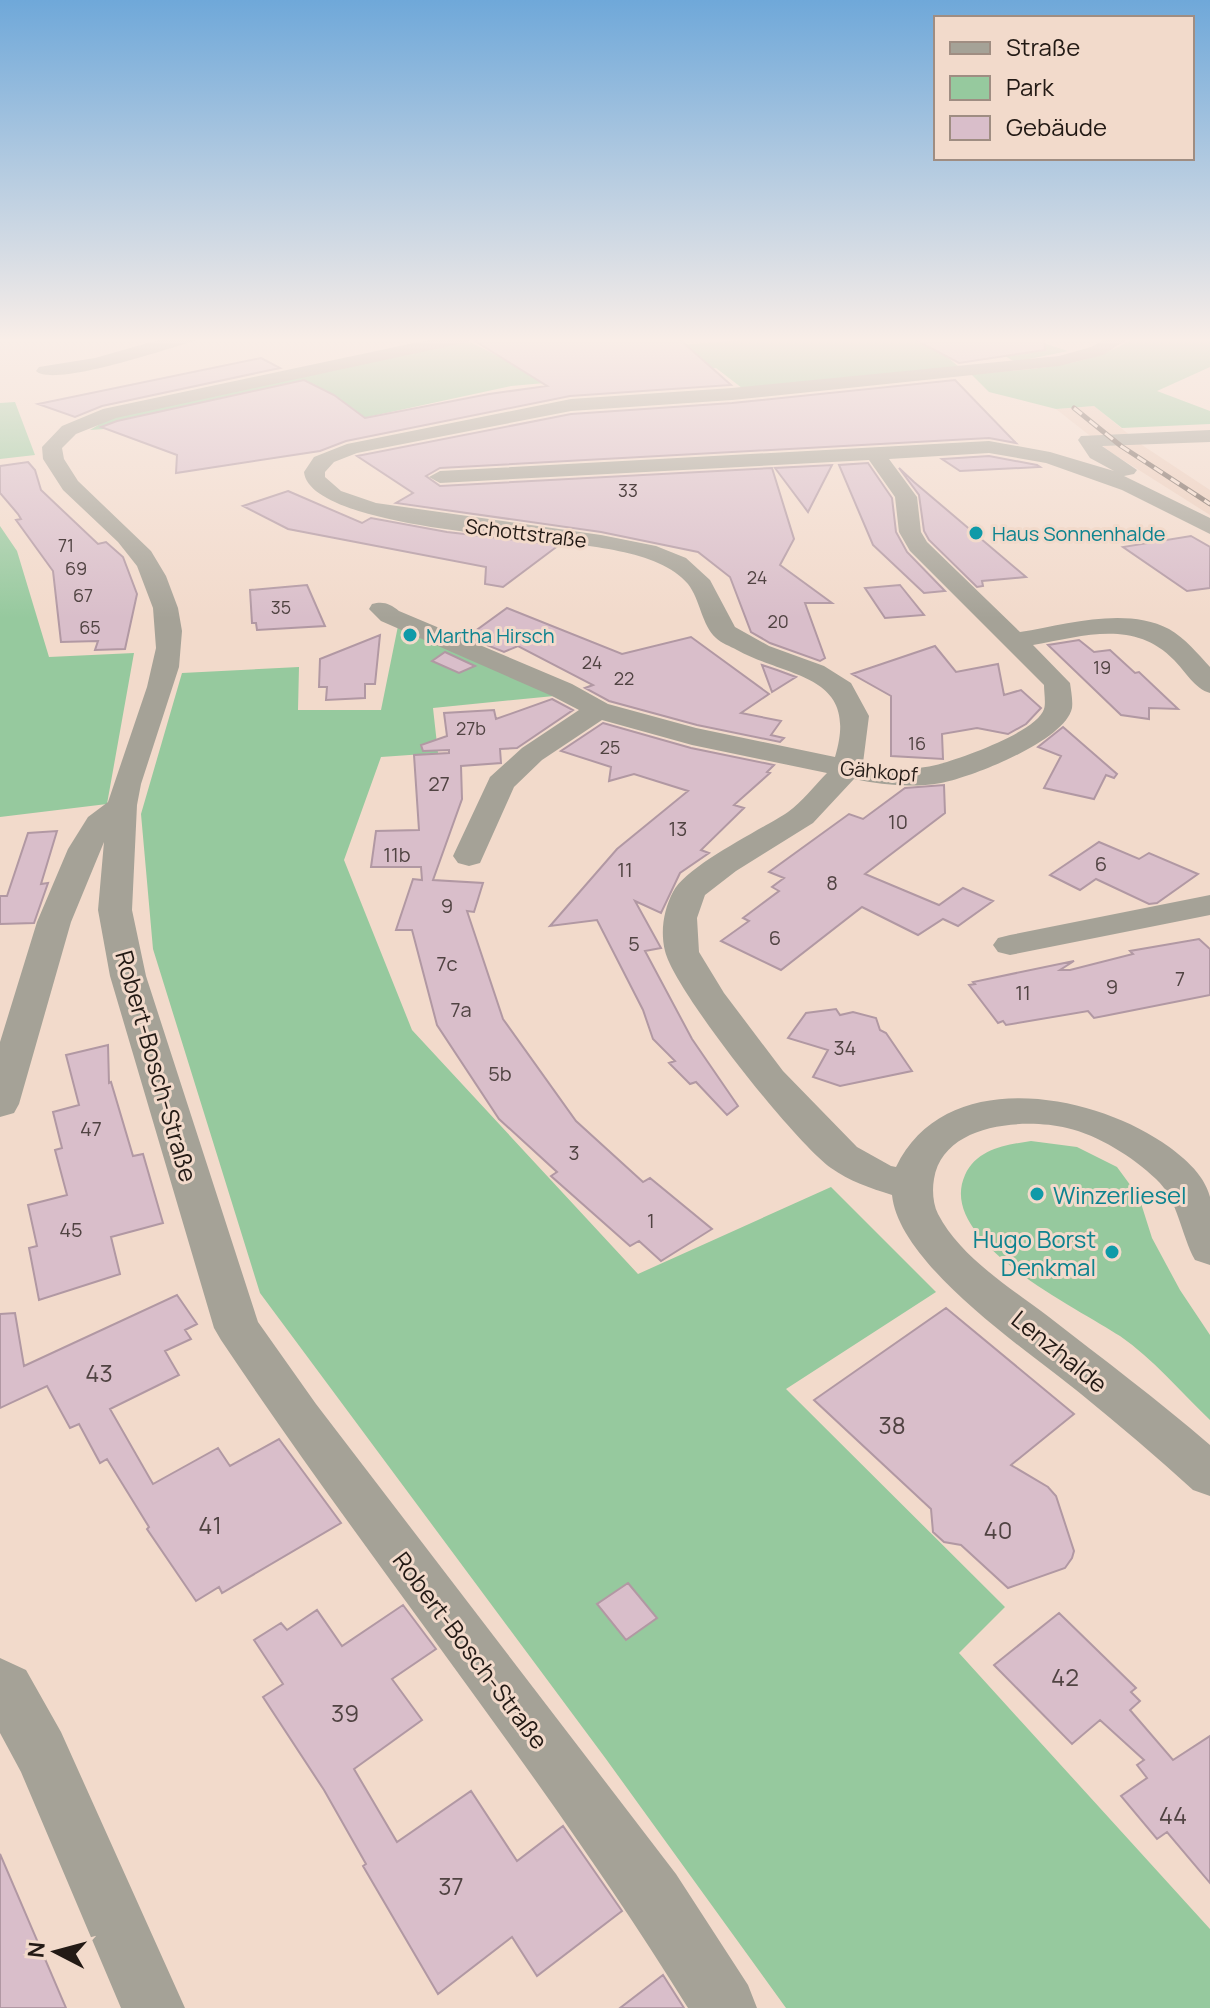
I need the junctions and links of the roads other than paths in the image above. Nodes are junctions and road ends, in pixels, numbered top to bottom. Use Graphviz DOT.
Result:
graph roads {
  1 [pos="72,431"];
  2 [pos="437,431"];
  3 [pos="1210,436"];
  4 [pos="875,453"];
  5 [pos="440,477"];
  6 [pos="1146,490"];
  7 [pos="1210,527"];
  8 [pos="381,609"];
  9 [pos="1016,640"];
  10 [pos="1210,685"];
  11 [pos="598,710"];
  12 [pos="846,770"];
  13 [pos="122,805"];
  14 [pos="469,856"];
  15 [pos="1210,905"];
  16 [pos="1010,945"];
  17 [pos="0,1104"];
  18 [pos="912,1186"];
  19 [pos="1210,1249"];
  20 [pos="1210,1475"];
  21 [pos="0,1684"];
  22 [pos="153,2008"];
  23 [pos="725,2008"];
  1 -- 13 [label="street, Robert-Bosch-Straße"];
  2 -- 12 [label="street, Schottstraße"];
  3 -- 6 [label="street"];
  4 -- 5 [label="street"];
  4 -- 6 [label="street"];
  4 -- 9 [label="street, Gähkopf"];
  6 -- 7 [label="street"];
  8 -- 11 [label="street, Gähkopf"];
  9 -- 10 [label="street"];
  9 -- 12 [label="street, Gähkopf"];
  11 -- 12 [label="street, Gähkopf"];
  11 -- 14 [label="street"];
  12 -- 18 [label="street"];
  13 -- 17 [label="street"];
  13 -- 23 [label="street, Robert-Bosch-Straße"];
  15 -- 16 [label="street"];
  18 -- 19 [label="street"];
  18 -- 20 [label="street, Lenzhalde"];
  21 -- 22 [label="street"];
}
